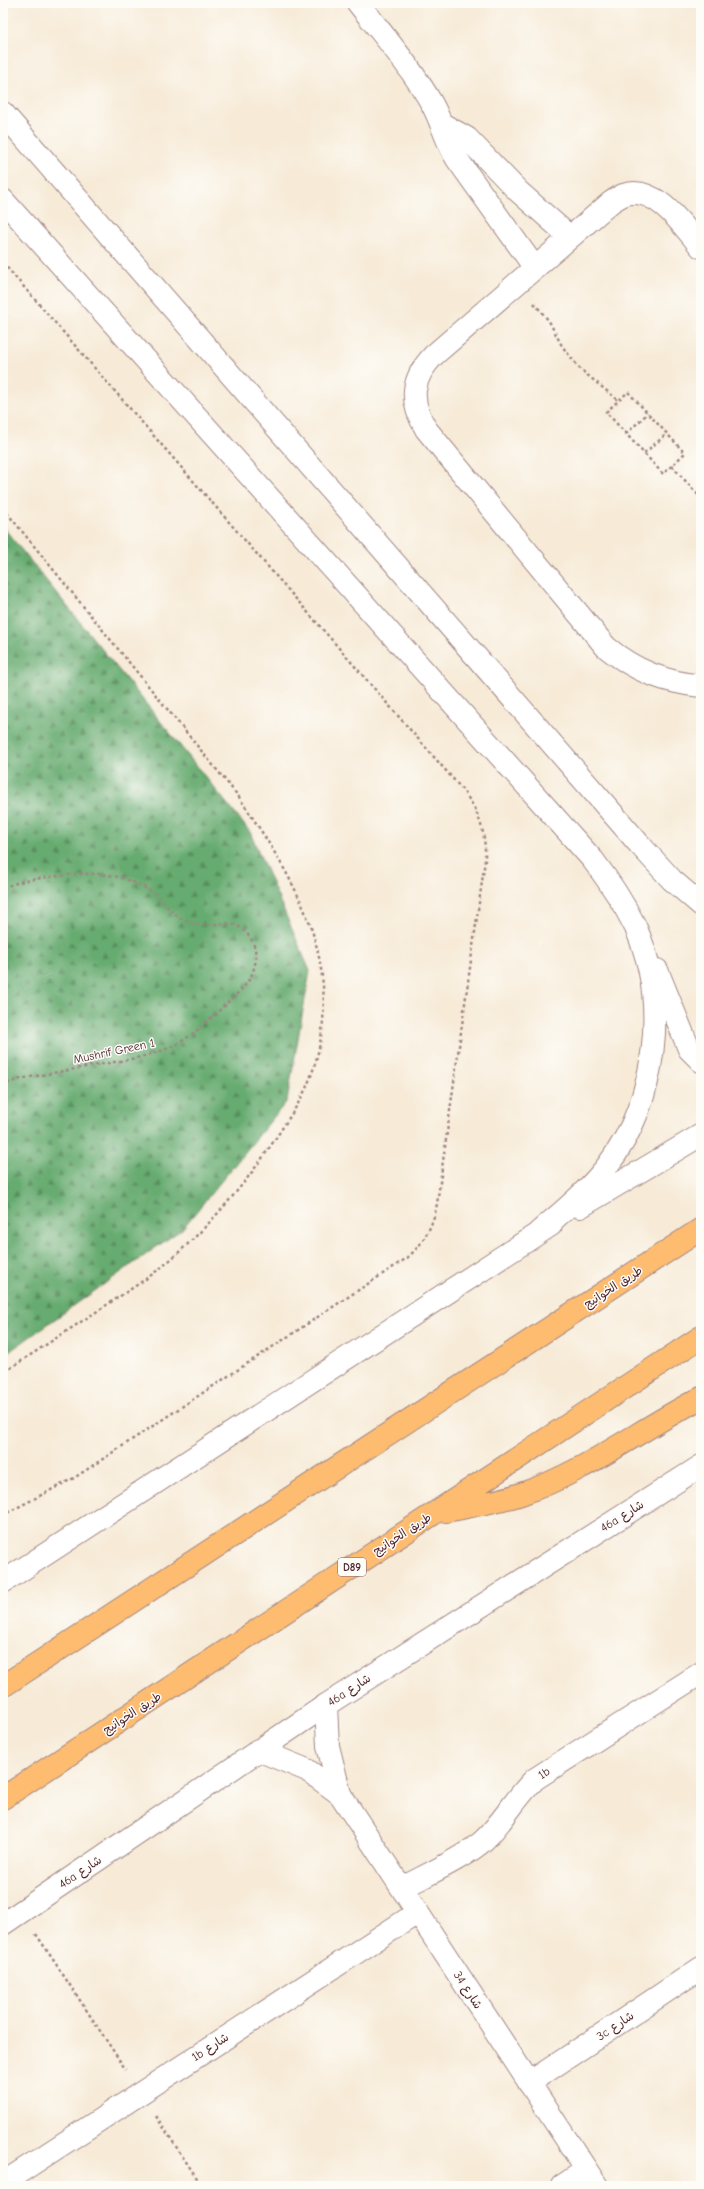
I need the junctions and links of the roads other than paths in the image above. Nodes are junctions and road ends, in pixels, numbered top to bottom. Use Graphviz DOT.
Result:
graph roads {
  1 [pos="358,3"];
  2 [pos="3,113"];
  3 [pos="442,124"];
  4 [pos="3,200"];
  5 [pos="570,238"];
  6 [pos="701,247"];
  7 [pos="535,268"];
  8 [pos="701,686"];
  9 [pos="672,880"];
  10 [pos="701,905"];
  11 [pos="701,913"];
  12 [pos="635,928"];
  13 [pos="701,1061"];
  14 [pos="701,1135"];
  15 [pos="701,1229"];
  16 [pos="538,1233"];
  17 [pos="701,1337"];
  18 [pos="701,1398"];
  19 [pos="701,1466"];
  20 [pos="432,1515"];
  21 [pos="3,1582"];
  22 [pos="701,1673"];
  23 [pos="3,1686"];
  24 [pos="326,1705"];
  25 [pos="258,1750"];
  26 [pos="340,1794"];
  27 [pos="3,1798"];
  28 [pos="402,1888"];
  29 [pos="417,1913"];
  30 [pos="3,1924"];
  31 [pos="701,1968"];
  32 [pos="529,2083"];
  33 [pos="591,2178"];
  34 [pos="3,2183"];
  35 [pos="562,2186"];
  1 -- 3 [label="street"];
  2 -- 9 [label="street"];
  3 -- 5 [label="street"];
  3 -- 7 [label="street"];
  4 -- 12 [label="street"];
  5 -- 6 [label="street"];
  5 -- 7 [label="street"];
  7 -- 8 [label="street"];
  9 -- 10 [label="street"];
  9 -- 11 [label="street"];
  12 -- 13 [label="street"];
  12 -- 16 [label="street"];
  14 -- 16 [label="street"];
  15 -- 23 [label="highway, طريق الخوانيج"];
  16 -- 21 [label="street"];
  17 -- 20 [label="highway, طريق الخوانيج / D89"];
  18 -- 20 [label="highway"];
  19 -- 24 [label="street, 46a شارع"];
  20 -- 27 [label="highway, طريق الخوانيج / D89"];
  22 -- 28 [label="street, 1b"];
  24 -- 25 [label="street, 46a شارع"];
  24 -- 26 [label="street, شارع 34"];
  25 -- 26 [label="street, شارع 34"];
  25 -- 30 [label="street, 46a شارع"];
  26 -- 28 [label="street, شارع 34"];
  28 -- 29 [label="street, شارع 34"];
  29 -- 32 [label="street, شارع 34"];
  29 -- 34 [label="street, 1b شارع"];
  31 -- 32 [label="street, 3c شارع"];
  32 -- 33 [label="street, شارع 34"];
  33 -- 35 [label="street"];
}
